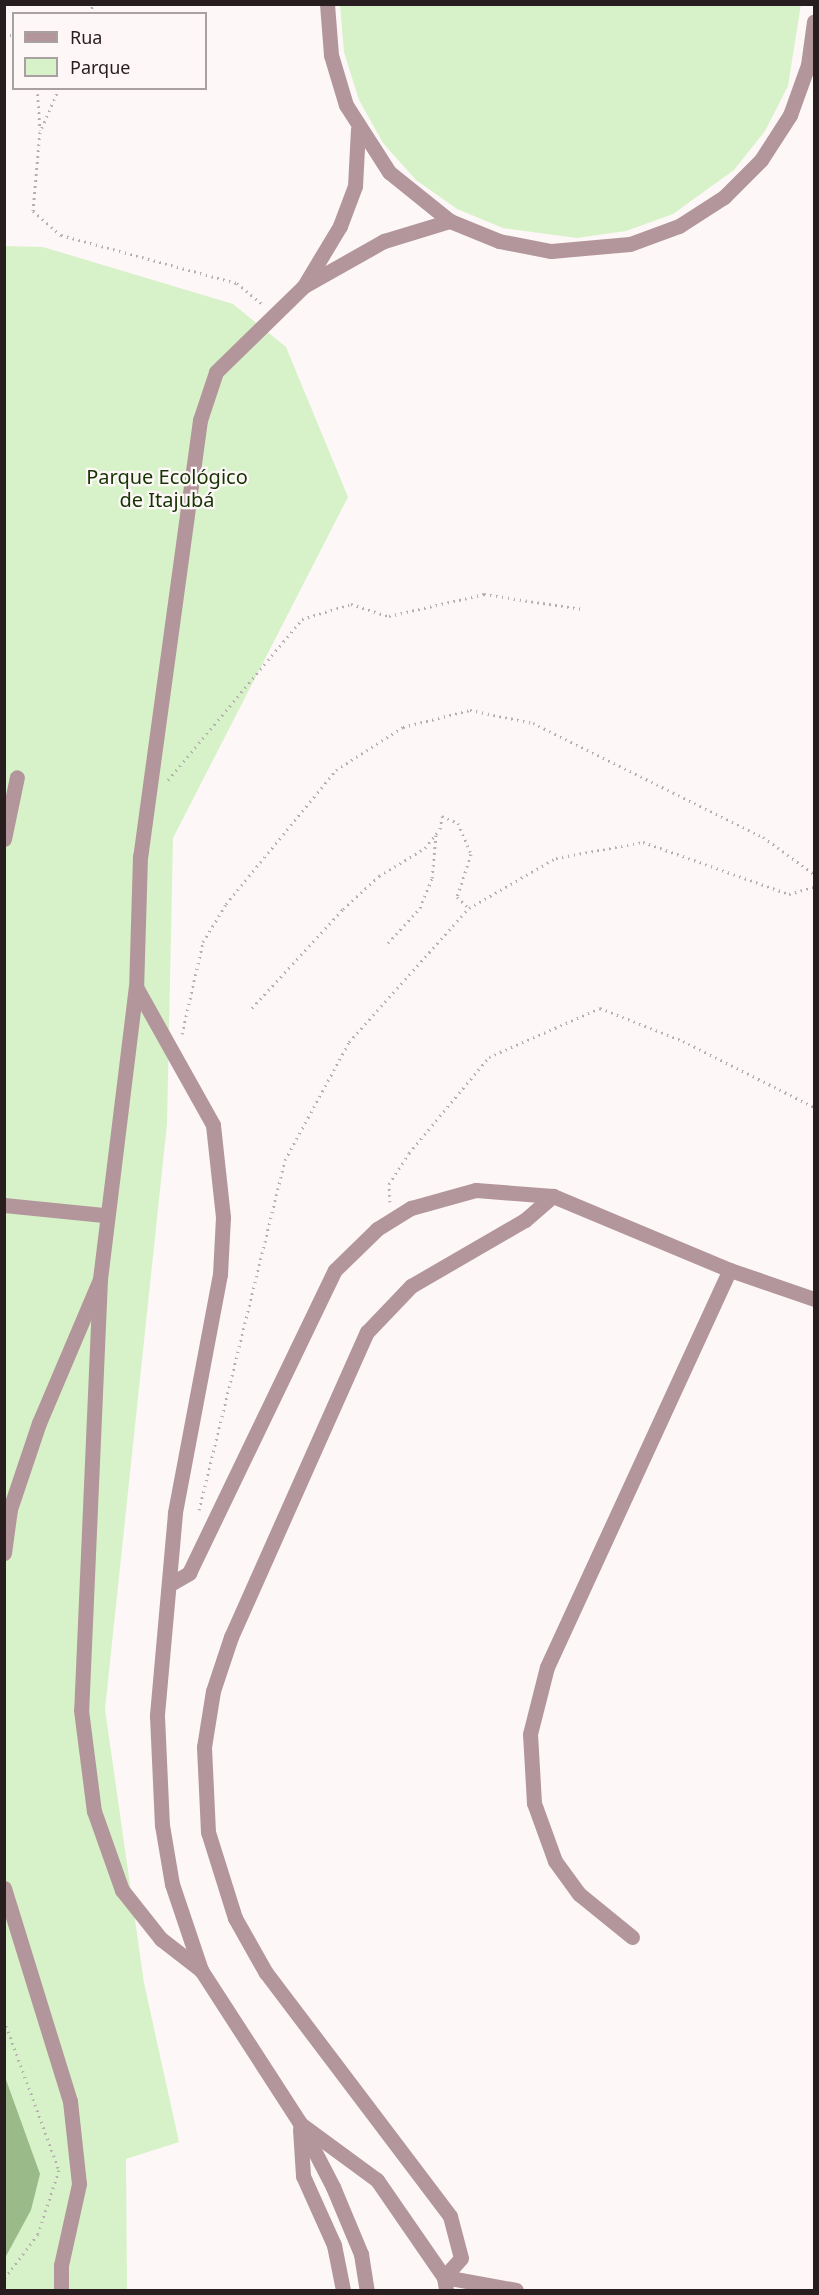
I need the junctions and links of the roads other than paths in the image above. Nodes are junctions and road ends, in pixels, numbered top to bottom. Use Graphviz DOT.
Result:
graph roads {
  1 [pos="327,4"];
  2 [pos="814,21"];
  3 [pos="358,129"];
  4 [pos="450,221"];
  5 [pos="304,286"];
  6 [pos="17,777"];
  7 [pos="4,839"];
  8 [pos="136,987"];
  9 [pos="553,1196"];
  10 [pos="4,1204"];
  11 [pos="104,1215"];
  12 [pos="730,1270"];
  13 [pos="100,1279"];
  14 [pos="814,1299"];
  15 [pos="4,1553"];
  16 [pos="172,1583"];
  17 [pos="4,1888"];
  18 [pos="632,1937"];
  19 [pos="201,1970"];
  20 [pos="300,2123"];
  21 [pos="445,2284"];
  22 [pos="61,2290"];
  23 [pos="343,2290"];
  24 [pos="367,2290"];
  25 [pos="516,2290"];
  1 -- 3 [label="street"];
  2 -- 4 [label="street"];
  3 -- 4 [label="street"];
  3 -- 5 [label="street"];
  4 -- 5 [label="street"];
  5 -- 8 [label="street"];
  6 -- 7 [label="street"];
  8 -- 11 [label="street"];
  8 -- 16 [label="street"];
  9 -- 12 [label="street"];
  9 -- 16 [label="street"];
  9 -- 21 [label="street"];
  10 -- 11 [label="street"];
  11 -- 13 [label="street"];
  12 -- 14 [label="street"];
  12 -- 18 [label="street"];
  13 -- 15 [label="street"];
  13 -- 19 [label="street"];
  16 -- 19 [label="street"];
  17 -- 22 [label="street"];
  19 -- 20 [label="street"];
  20 -- 21 [label="street"];
  20 -- 23 [label="street"];
  20 -- 24 [label="street"];
  21 -- 25 [label="street"];
}
